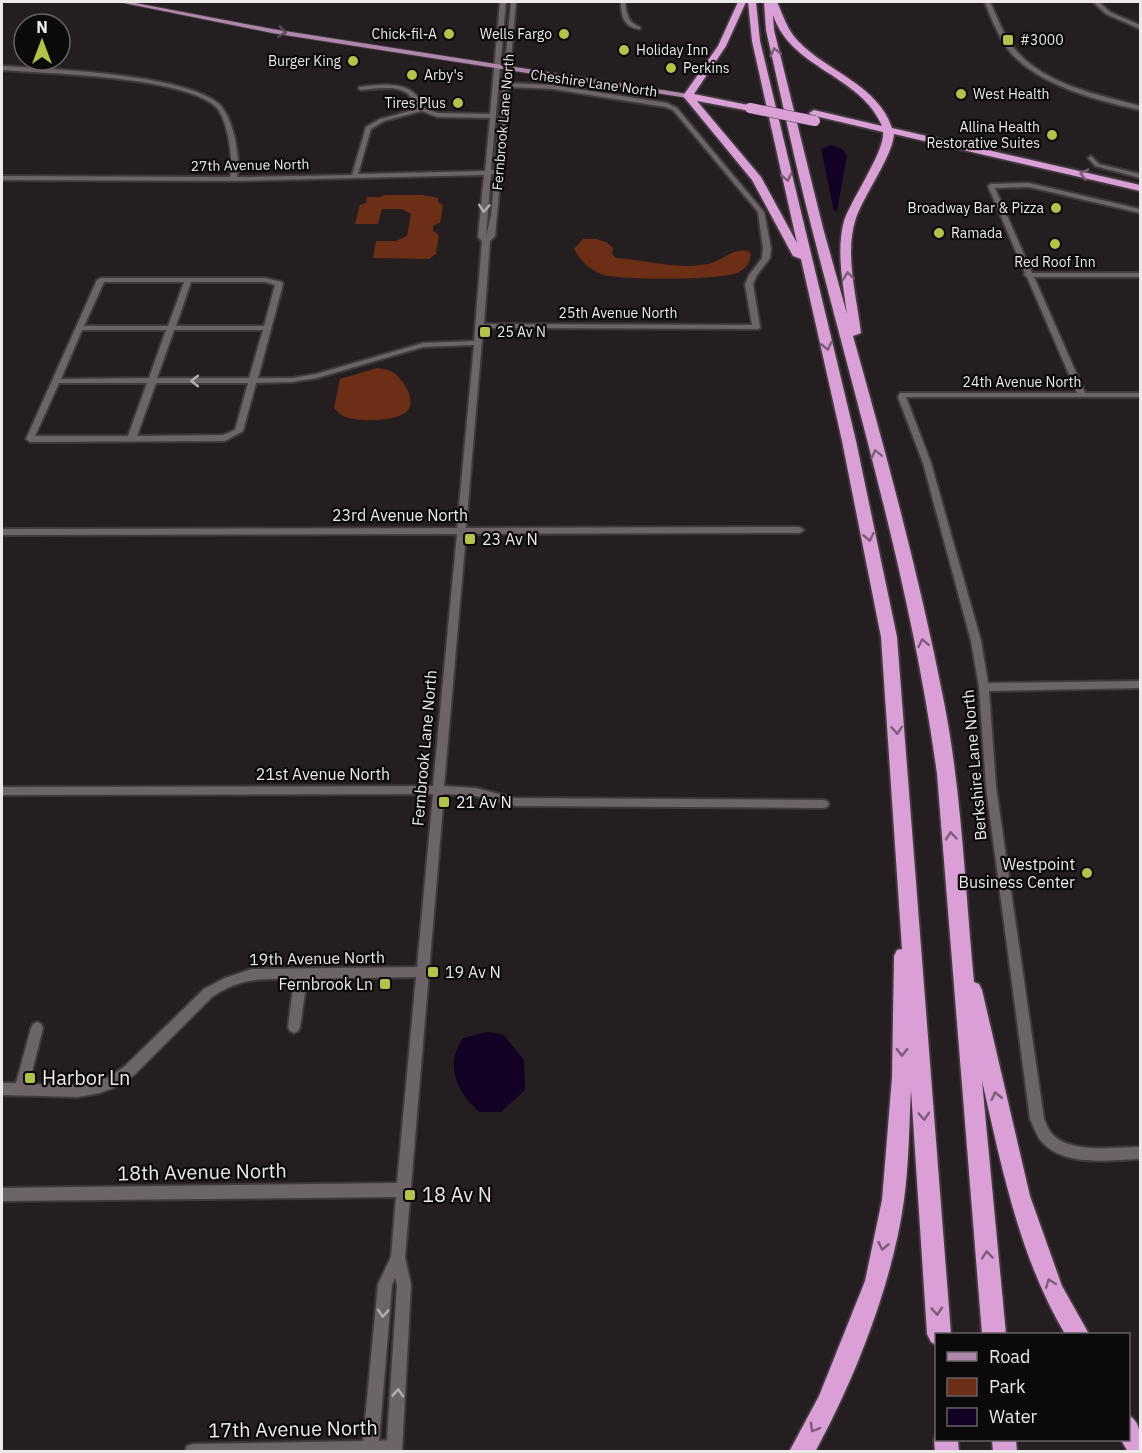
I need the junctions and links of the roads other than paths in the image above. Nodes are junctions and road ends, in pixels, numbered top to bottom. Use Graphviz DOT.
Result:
graph roads {
  1 [pos="122,2"];
  2 [pos="159,2"];
  3 [pos="503,2"];
  4 [pos="514,2"];
  5 [pos="623,2"];
  6 [pos="742,2"];
  7 [pos="752,2"];
  8 [pos="768,2"];
  9 [pos="774,2"];
  10 [pos="987,2"];
  11 [pos="1096,2"];
  12 [pos="1140,27"];
  13 [pos="638,28"];
  14 [pos="497,61"];
  15 [pos="508,63"];
  16 [pos="553,65"];
  17 [pos="2,68"];
  18 [pos="603,73"];
  19 [pos="506,84"];
  20 [pos="361,88"];
  21 [pos="691,92"];
  22 [pos="1140,108"];
  23 [pos="420,110"];
  24 [pos="493,116"];
  25 [pos="888,133"];
  26 [pos="1091,158"];
  27 [pos="498,171"];
  28 [pos="487,173"];
  29 [pos="355,175"];
  30 [pos="1140,176"];
  31 [pos="2,178"];
  32 [pos="233,179"];
  33 [pos="1140,188"];
  34 [pos="1140,199"];
  35 [pos="1140,212"];
  36 [pos="486,241"];
  37 [pos="1028,275"];
  38 [pos="1140,275"];
  39 [pos="188,280"];
  40 [pos="814,290"];
  41 [pos="479,326"];
  42 [pos="756,327"];
  43 [pos="79,328"];
  44 [pos="172,328"];
  45 [pos="268,328"];
  46 [pos="478,343"];
  47 [pos="858,376"];
  48 [pos="254,380"];
  49 [pos="56,381"];
  50 [pos="152,381"];
  51 [pos="903,395"];
  52 [pos="1082,395"];
  53 [pos="1140,395"];
  54 [pos="132,438"];
  55 [pos="461,529"];
  56 [pos="799,530"];
  57 [pos="2,532"];
  58 [pos="1140,684"];
  59 [pos="984,687"];
  60 [pos="438,790"];
  61 [pos="2,791"];
  62 [pos="823,804"];
  63 [pos="958,915"];
  64 [pos="911,932"];
  65 [pos="422,972"];
  66 [pos="302,974"];
  67 [pos="294,1027"];
  68 [pos="37,1028"];
  69 [pos="2,1089"];
  70 [pos="21,1089"];
  71 [pos="1140,1153"];
  72 [pos="403,1190"];
  73 [pos="2,1194"];
  74 [pos="398,1257"];
  75 [pos="939,1333"];
  76 [pos="994,1333"];
  77 [pos="1077,1333"];
  78 [pos="1130,1431"];
  79 [pos="370,1450"];
  80 [pos="394,1450"];
  81 [pos="1140,1450"];
  82 [pos="193,1452"];
  83 [pos="801,1452"];
  1 -- 14 [label="main road, one-way"];
  2 -- 14 [label="main road"];
  3 -- 14 [label="street, Fernbrook Lane North"];
  4 -- 15 [label="street, Fernbrook Lane North"];
  5 -- 13 [label="street"];
  6 -- 21 [label="highway"];
  7 -- 40 [label="highway, one-way"];
  47 -- 8 [label="highway, one-way"];
  9 -- 25 [label="highway"];
  10 -- 22 [label="street"];
  11 -- 12 [label="street"];
  14 -- 15 [label="main road"];
  14 -- 24 [label="street, Fernbrook Lane North"];
  15 -- 16 [label="main road"];
  15 -- 19 [label="street, Fernbrook Lane North"];
  15 -- 21 [label="main road"];
  17 -- 32 [label="street"];
  18 -- 21 [label="main road"];
  19 -- 27 [label="street, Fernbrook Lane North"];
  19 -- 42 [label="street, Cheshire Lane North"];
  20 -- 23 [label="street"];
  21 -- 25 [label="highway, bridge"];
  21 -- 40 [label="highway"];
  23 -- 24 [label="street"];
  23 -- 29 [label="street"];
  24 -- 28 [label="street, Fernbrook Lane North"];
  33 -- 25 [label="highway, one-way"];
  25 -- 34 [label="highway"];
  47 -- 25 [label="highway, one-way"];
  26 -- 30 [label="street"];
  27 -- 28 [label="street, 27th Avenue North"];
  27 -- 36 [label="street, Fernbrook Lane North"];
  28 -- 29 [label="street, 27th Avenue North"];
  28 -- 36 [label="street, Fernbrook Lane North, one-way"];
  29 -- 32 [label="street, 27th Avenue North"];
  31 -- 32 [label="street, 27th Avenue North"];
  35 -- 37 [label="street"];
  36 -- 41 [label="street, Fernbrook Lane North"];
  37 -- 38 [label="street"];
  37 -- 52 [label="street"];
  39 -- 43 [label="street"];
  39 -- 44 [label="street"];
  39 -- 45 [label="street"];
  40 -- 64 [label="highway, one-way"];
  41 -- 42 [label="street, 25th Avenue North"];
  41 -- 46 [label="street, Fernbrook Lane North"];
  43 -- 44 [label="street"];
  43 -- 49 [label="street"];
  44 -- 45 [label="street"];
  44 -- 50 [label="street"];
  45 -- 48 [label="street"];
  46 -- 48 [label="street"];
  46 -- 55 [label="street, Fernbrook Lane North"];
  63 -- 47 [label="highway, one-way"];
  48 -- 50 [label="street, one-way"];
  48 -- 54 [label="street"];
  49 -- 50 [label="street"];
  49 -- 54 [label="street"];
  50 -- 54 [label="street"];
  51 -- 52 [label="street, 24th Avenue North"];
  51 -- 59 [label="street, Berkshire Lane North"];
  52 -- 53 [label="street, 24th Avenue North"];
  55 -- 56 [label="street, 23rd Avenue North"];
  55 -- 57 [label="street, 23rd Avenue North"];
  55 -- 60 [label="street, Fernbrook Lane North"];
  58 -- 59 [label="street"];
  59 -- 71 [label="street, Berkshire Lane North"];
  60 -- 61 [label="street, 21st Avenue North"];
  60 -- 62 [label="street, 21st Avenue North"];
  60 -- 65 [label="street, Fernbrook Lane North"];
  76 -- 63 [label="highway, one-way"];
  77 -- 63 [label="highway, one-way"];
  64 -- 75 [label="highway, one-way"];
  64 -- 83 [label="highway, one-way"];
  65 -- 66 [label="street, 19th Avenue North"];
  65 -- 72 [label="street, Fernbrook Lane North"];
  66 -- 67 [label="street"];
  66 -- 70 [label="street, 19th Avenue North"];
  68 -- 70 [label="street"];
  69 -- 70 [label="street, 19th Avenue North"];
  72 -- 73 [label="street, 18th Avenue North"];
  72 -- 74 [label="street, Fernbrook Lane North"];
  74 -- 79 [label="street, Fernbrook Lane North, one-way"];
  80 -- 74 [label="street, Fernbrook Lane North, one-way"];
  78 -- 81 [label="highway"];
  79 -- 80 [label="street, 17th Avenue North"];
  79 -- 82 [label="street, 17th Avenue North"];
}
